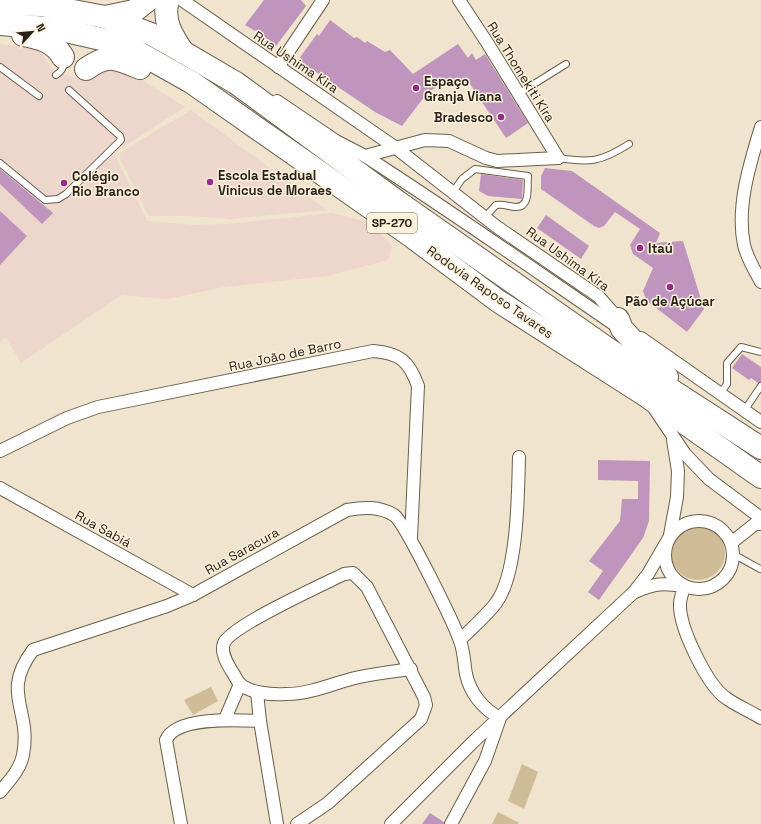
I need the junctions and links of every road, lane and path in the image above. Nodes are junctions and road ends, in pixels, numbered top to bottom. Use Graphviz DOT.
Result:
graph roads {
  1 [pos="148,0"];
  2 [pos="168,0"];
  3 [pos="182,0"];
  4 [pos="323,0"];
  5 [pos="459,0"];
  6 [pos="0,4"];
  7 [pos="105,17"];
  8 [pos="0,24"];
  9 [pos="0,29"];
  10 [pos="183,52"];
  11 [pos="566,64"];
  12 [pos="59,66"];
  13 [pos="0,67"];
  14 [pos="278,67"];
  15 [pos="86,69"];
  16 [pos="236,83"];
  17 [pos="69,90"];
  18 [pos="518,94"];
  19 [pos="39,96"];
  20 [pos="216,98"];
  21 [pos="761,127"];
  22 [pos="629,144"];
  23 [pos="396,148"];
  24 [pos="365,156"];
  25 [pos="558,158"];
  26 [pos="0,163"];
  27 [pos="453,192"];
  28 [pos="485,217"];
  29 [pos="761,282"];
  30 [pos="620,324"];
  31 [pos="761,352"];
  32 [pos="761,386"];
  33 [pos="720,394"];
  34 [pos="645,395"];
  35 [pos="688,400"];
  36 [pos="744,411"];
  37 [pos="761,422"];
  38 [pos="672,436"];
  39 [pos="761,448"];
  40 [pos="0,451"];
  41 [pos="518,457"];
  42 [pos="761,477"];
  43 [pos="0,488"];
  44 [pos="761,518"];
  45 [pos="761,524"];
  46 [pos="669,537"];
  47 [pos="411,538"];
  48 [pos="732,548"];
  49 [pos="760,569"];
  50 [pos="684,586"];
  51 [pos="634,592"];
  52 [pos="193,594"];
  53 [pos="460,640"];
  54 [pos="410,669"];
  55 [pos="240,684"];
  56 [pos="257,692"];
  57 [pos="500,718"];
  58 [pos="761,718"];
  59 [pos="226,719"];
  60 [pos="260,721"];
  61 [pos="0,792"];
  62 [pos="181,824"];
  63 [pos="277,824"];
  64 [pos="297,824"];
  65 [pos="391,824"];
  66 [pos="452,824"];
  1 -- 7 [label="highway"];
  2 -- 10 [label="highway"];
  3 -- 14 [label="street, Rua Ushima Kira"];
  4 -- 14 [label="street"];
  5 -- 18 [label="street, Rua Thomekiti Kira"];
  6 -- 7 [label="highway, Rodovia Raposo Tavares / SP-270"];
  7 -- 10 [label="highway, Rodovia Raposo Tavares / SP-270"];
  8 -- 20 [label="highway, Rodovia Raposo Tavares / SP-270"];
  9 -- 12 [label="highway"];
  10 -- 16 [label="highway, Rodovia Raposo Tavares / SP-270"];
  11 -- 18 [label="lane"];
  13 -- 19 [label="lane"];
  14 -- 23 [label="street, Rua Ushima Kira"];
  15 -- 20 [label="highway"];
  16 -- 24 [label="street"];
  16 -- 35 [label="highway, Rodovia Raposo Tavares / SP-270"];
  17 -- 26 [label="lane"];
  18 -- 25 [label="street, Rua Thomekiti Kira"];
  20 -- 34 [label="highway, Rodovia Raposo Tavares / SP-270"];
  21 -- 29 [label="street"];
  22 -- 25 [label="lane"];
  23 -- 24 [label="street"];
  23 -- 25 [label="street"];
  23 -- 27 [label="street, Rua Ushima Kira"];
  24 -- 30 [label="street"];
  27 -- 28 [label="street, Rua Ushima Kira"];
  27 -- 28 [label="lane"];
  28 -- 30 [label="street, Rua Ushima Kira"];
  30 -- 33 [label="street, Rua Ushima Kira"];
  30 -- 35 [label="highway"];
  31 -- 33 [label="lane"];
  32 -- 36 [label="lane"];
  33 -- 36 [label="street, Rua Ushima Kira"];
  34 -- 38 [label="street"];
  34 -- 42 [label="highway, Rodovia Raposo Tavares / SP-270"];
  35 -- 39 [label="highway, Rodovia Raposo Tavares / SP-270"];
  36 -- 37 [label="street, Rua Ushima Kira"];
  38 -- 44 [label="street"];
  38 -- 46 [label="street"];
  40 -- 47 [label="street, Rua João de Barro"];
  41 -- 53 [label="street"];
  43 -- 52 [label="street, Rua Sabiá"];
  45 -- 48 [label="street"];
  46 -- 48 [label="street"];
  46 -- 50 [label="street"];
  46 -- 51 [label="street"];
  47 -- 52 [label="street, Rua Saracura"];
  47 -- 53 [label="street, Rua Saracura"];
  48 -- 49 [label="lane"];
  48 -- 50 [label="street"];
  50 -- 51 [label="street"];
  50 -- 58 [label="street"];
  51 -- 57 [label="street"];
  52 -- 61 [label="street, Rua Saracura"];
  53 -- 57 [label="street, Rua Saracura"];
  54 -- 55 [label="street"];
  54 -- 56 [label="street"];
  54 -- 64 [label="street"];
  55 -- 56 [label="street"];
  55 -- 59 [label="street"];
  56 -- 60 [label="street"];
  57 -- 65 [label="street"];
  57 -- 66 [label="street"];
  59 -- 60 [label="street"];
  59 -- 62 [label="street"];
  60 -- 63 [label="street"];
}
